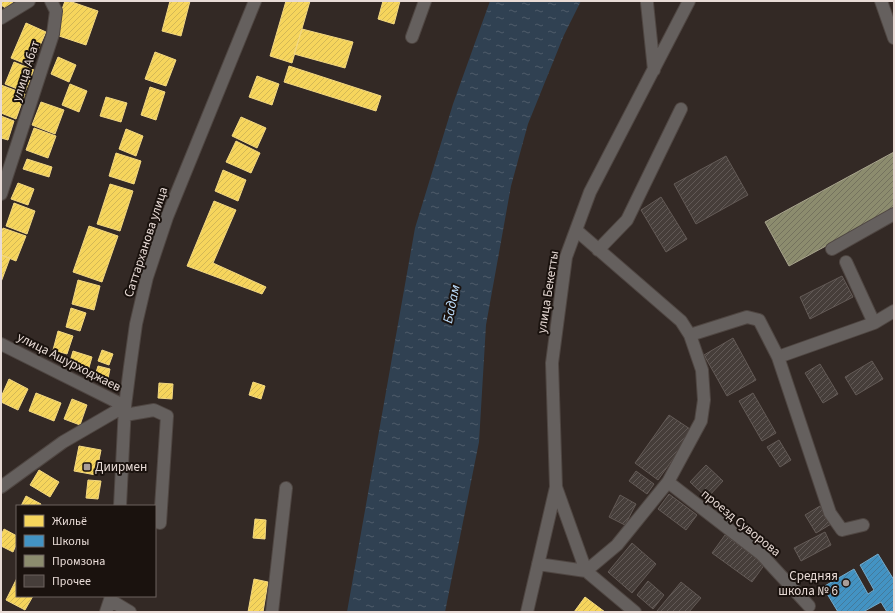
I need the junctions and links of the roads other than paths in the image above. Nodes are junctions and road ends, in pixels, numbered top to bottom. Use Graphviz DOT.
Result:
graph roads {
  1 [pos="29,1"];
  2 [pos="52,1"];
  3 [pos="255,1"];
  4 [pos="425,1"];
  5 [pos="647,1"];
  6 [pos="689,1"];
  7 [pos="881,1"];
  8 [pos="1,18"];
  9 [pos="412,37"];
  10 [pos="894,38"];
  11 [pos="654,70"];
  12 [pos="681,109"];
  13 [pos="1,194"];
  14 [pos="894,214"];
  15 [pos="576,230"];
  16 [pos="832,249"];
  17 [pos="598,250"];
  18 [pos="846,262"];
  19 [pos="894,311"];
  20 [pos="874,323"];
  21 [pos="690,335"];
  22 [pos="1,344"];
  23 [pos="778,357"];
  24 [pos="125,410"];
  25 [pos="668,482"];
  26 [pos="2,485"];
  27 [pos="556,487"];
  28 [pos="286,488"];
  29 [pos="120,505"];
  30 [pos="160,523"];
  31 [pos="863,526"];
  32 [pos="538,564"];
  33 [pos="586,571"];
  34 [pos="111,598"];
  35 [pos="809,606"];
  36 [pos="106,612"];
  37 [pos="130,612"];
  38 [pos="272,612"];
  39 [pos="527,612"];
  40 [pos="635,612"];
  1 -- 8 [label="street"];
  2 -- 13 [label="street, улица Абат"];
  3 -- 24 [label="street, Саттарханова улица"];
  4 -- 9 [label="street"];
  5 -- 11 [label="street"];
  6 -- 11 [label="street, улица Бекетты"];
  7 -- 10 [label="street"];
  11 -- 15 [label="street, улица Бекетты"];
  12 -- 17 [label="street"];
  14 -- 16 [label="street"];
  15 -- 17 [label="street"];
  15 -- 27 [label="street, улица Бекетты"];
  17 -- 21 [label="street"];
  18 -- 20 [label="street"];
  19 -- 20 [label="street"];
  20 -- 23 [label="street"];
  21 -- 23 [label="street"];
  21 -- 25 [label="street"];
  22 -- 24 [label="street, улица Ашурходжаев"];
  23 -- 31 [label="street"];
  24 -- 26 [label="street"];
  24 -- 29 [label="street, Саттарханова улица"];
  24 -- 30 [label="street"];
  25 -- 33 [label="street"];
  25 -- 35 [label="street, проезд Суворова"];
  27 -- 32 [label="street, улица Бекетты"];
  27 -- 33 [label="street"];
  28 -- 38 [label="street"];
  32 -- 33 [label="street"];
  32 -- 39 [label="street, улица Бекетты"];
  33 -- 40 [label="street"];
  34 -- 36 [label="street"];
  34 -- 37 [label="street"];
}
